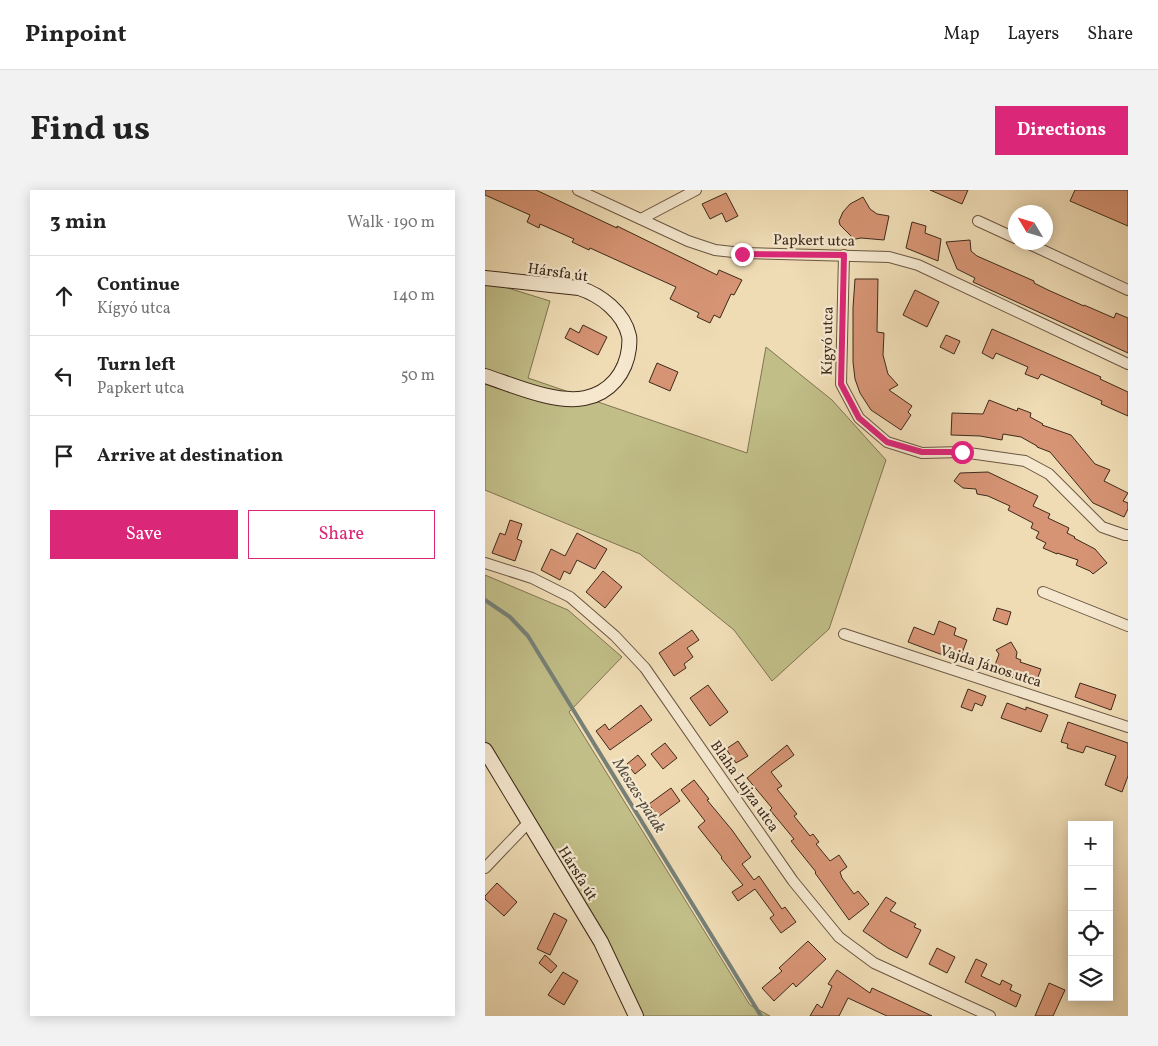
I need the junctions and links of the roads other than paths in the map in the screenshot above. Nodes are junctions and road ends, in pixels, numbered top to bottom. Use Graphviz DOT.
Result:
graph roads {
  1 [pos="578,190"];
  2 [pos="696,190"];
  3 [pos="641,219"];
  4 [pos="978,221"];
  5 [pos="1008,235"];
  6 [pos="1042,250"];
  7 [pos="844,255"];
  8 [pos="485,278"];
  9 [pos="1128,290"];
  10 [pos="1128,364"];
  11 [pos="485,376"];
  12 [pos="1128,535"];
  13 [pos="485,563"];
  14 [pos="1043,592"];
  15 [pos="1128,626"];
  16 [pos="844,634"];
  17 [pos="1128,727"];
  18 [pos="485,750"];
  19 [pos="528,823"];
  20 [pos="485,868"];
  21 [pos="636,1016"];
  22 [pos="990,1016"];
  1 -- 3 [label="street, Papkert utca"];
  2 -- 3 [label="street"];
  3 -- 7 [label="street, Papkert utca"];
  4 -- 5 [label="street"];
  6 -- 9 [label="street"];
  7 -- 10 [label="street, Papkert utca"];
  7 -- 12 [label="street, Kígyó utca"];
  8 -- 11 [label="street, Hársfa út"];
  13 -- 22 [label="street, Blaha Lujza utca"];
  14 -- 15 [label="street"];
  16 -- 17 [label="street, Vajda János utca"];
  18 -- 19 [label="street, Hársfa út"];
  19 -- 20 [label="street"];
  19 -- 21 [label="street, Hársfa út"];
}
